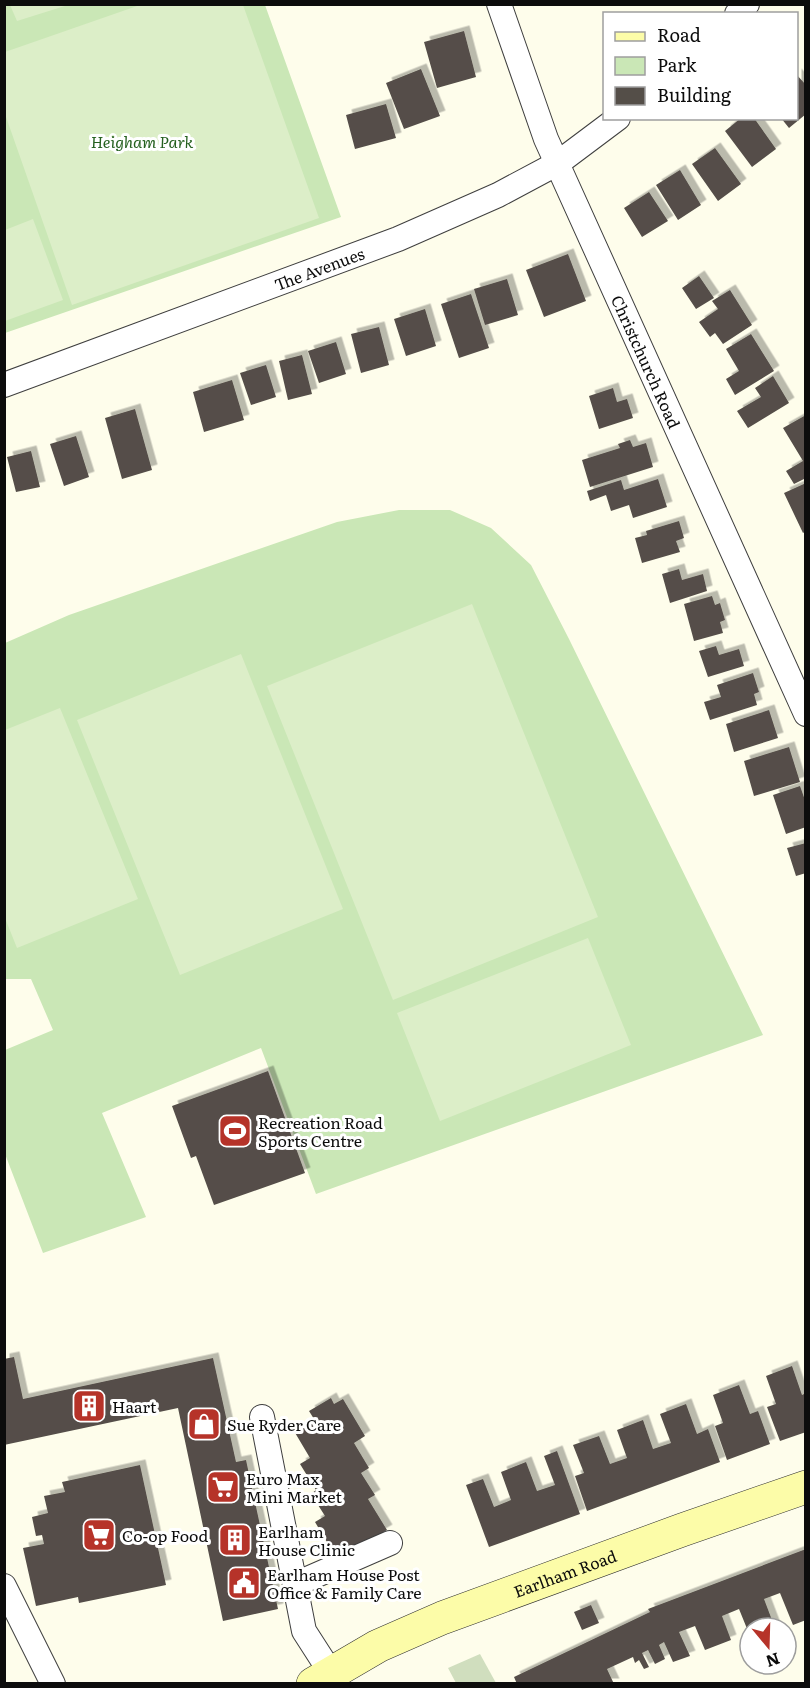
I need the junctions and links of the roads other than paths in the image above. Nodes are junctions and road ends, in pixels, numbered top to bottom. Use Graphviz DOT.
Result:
graph roads {
  1 [pos="499,4"];
  2 [pos="615,120"];
  3 [pos="558,163"];
  4 [pos="4,385"];
  5 [pos="806,714"];
  6 [pos="262,1418"];
  7 [pos="806,1487"];
  8 [pos="390,1543"];
  9 [pos="296,1584"];
  10 [pos="4,1586"];
  11 [pos="322,1678"];
  12 [pos="53,1683"];
  1 -- 3 [label="street, Christchurch Road"];
  2 -- 3 [label="street, The Avenues"];
  3 -- 4 [label="street, The Avenues"];
  3 -- 5 [label="street, Christchurch Road"];
  6 -- 9 [label="street, Earlham Road"];
  7 -- 11 [label="main road, Earlham Road"];
  8 -- 9 [label="street"];
  9 -- 11 [label="street, Earlham Road"];
  10 -- 12 [label="street"];
}
